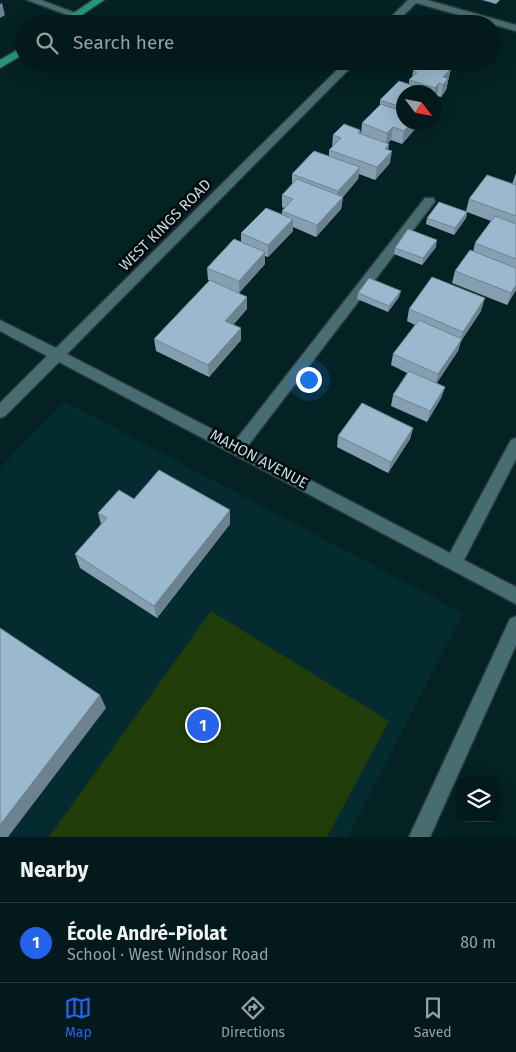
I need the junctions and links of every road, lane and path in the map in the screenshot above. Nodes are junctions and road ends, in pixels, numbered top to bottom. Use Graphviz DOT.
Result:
graph roads {
  1 [pos="32,0"];
  2 [pos="99,0"];
  3 [pos="413,0"];
  4 [pos="417,0"];
  5 [pos="76,15"];
  6 [pos="398,15"];
  7 [pos="470,15"];
  8 [pos="501,24"];
  9 [pos="516,28"];
  10 [pos="15,55"];
  11 [pos="0,65"];
  12 [pos="343,70"];
  13 [pos="429,201"];
  14 [pos="0,325"];
  15 [pos="58,355"];
  16 [pos="0,412"];
  17 [pos="516,444"];
  18 [pos="238,448"];
  19 [pos="454,562"];
  20 [pos="516,596"];
  21 [pos="516,625"];
  22 [pos="419,837"];
  1 -- 5 [label="street"];
  2 -- 5 [label="main road"];
  3 -- 6 [label="street"];
  4 -- 7 [label="street"];
  8 -- 9 [label="street"];
  10 -- 11 [label="main road"];
  12 -- 15 [label="street, WEST KINGS ROAD"];
  13 -- 18 [label="street"];
  14 -- 15 [label="street, MAHON AVENUE"];
  15 -- 16 [label="street, WEST KINGS ROAD"];
  15 -- 18 [label="street, MAHON AVENUE"];
  17 -- 19 [label="street"];
  18 -- 19 [label="street, MAHON AVENUE"];
  19 -- 20 [label="street, MAHON AVENUE"];
  21 -- 22 [label="street"];
}
